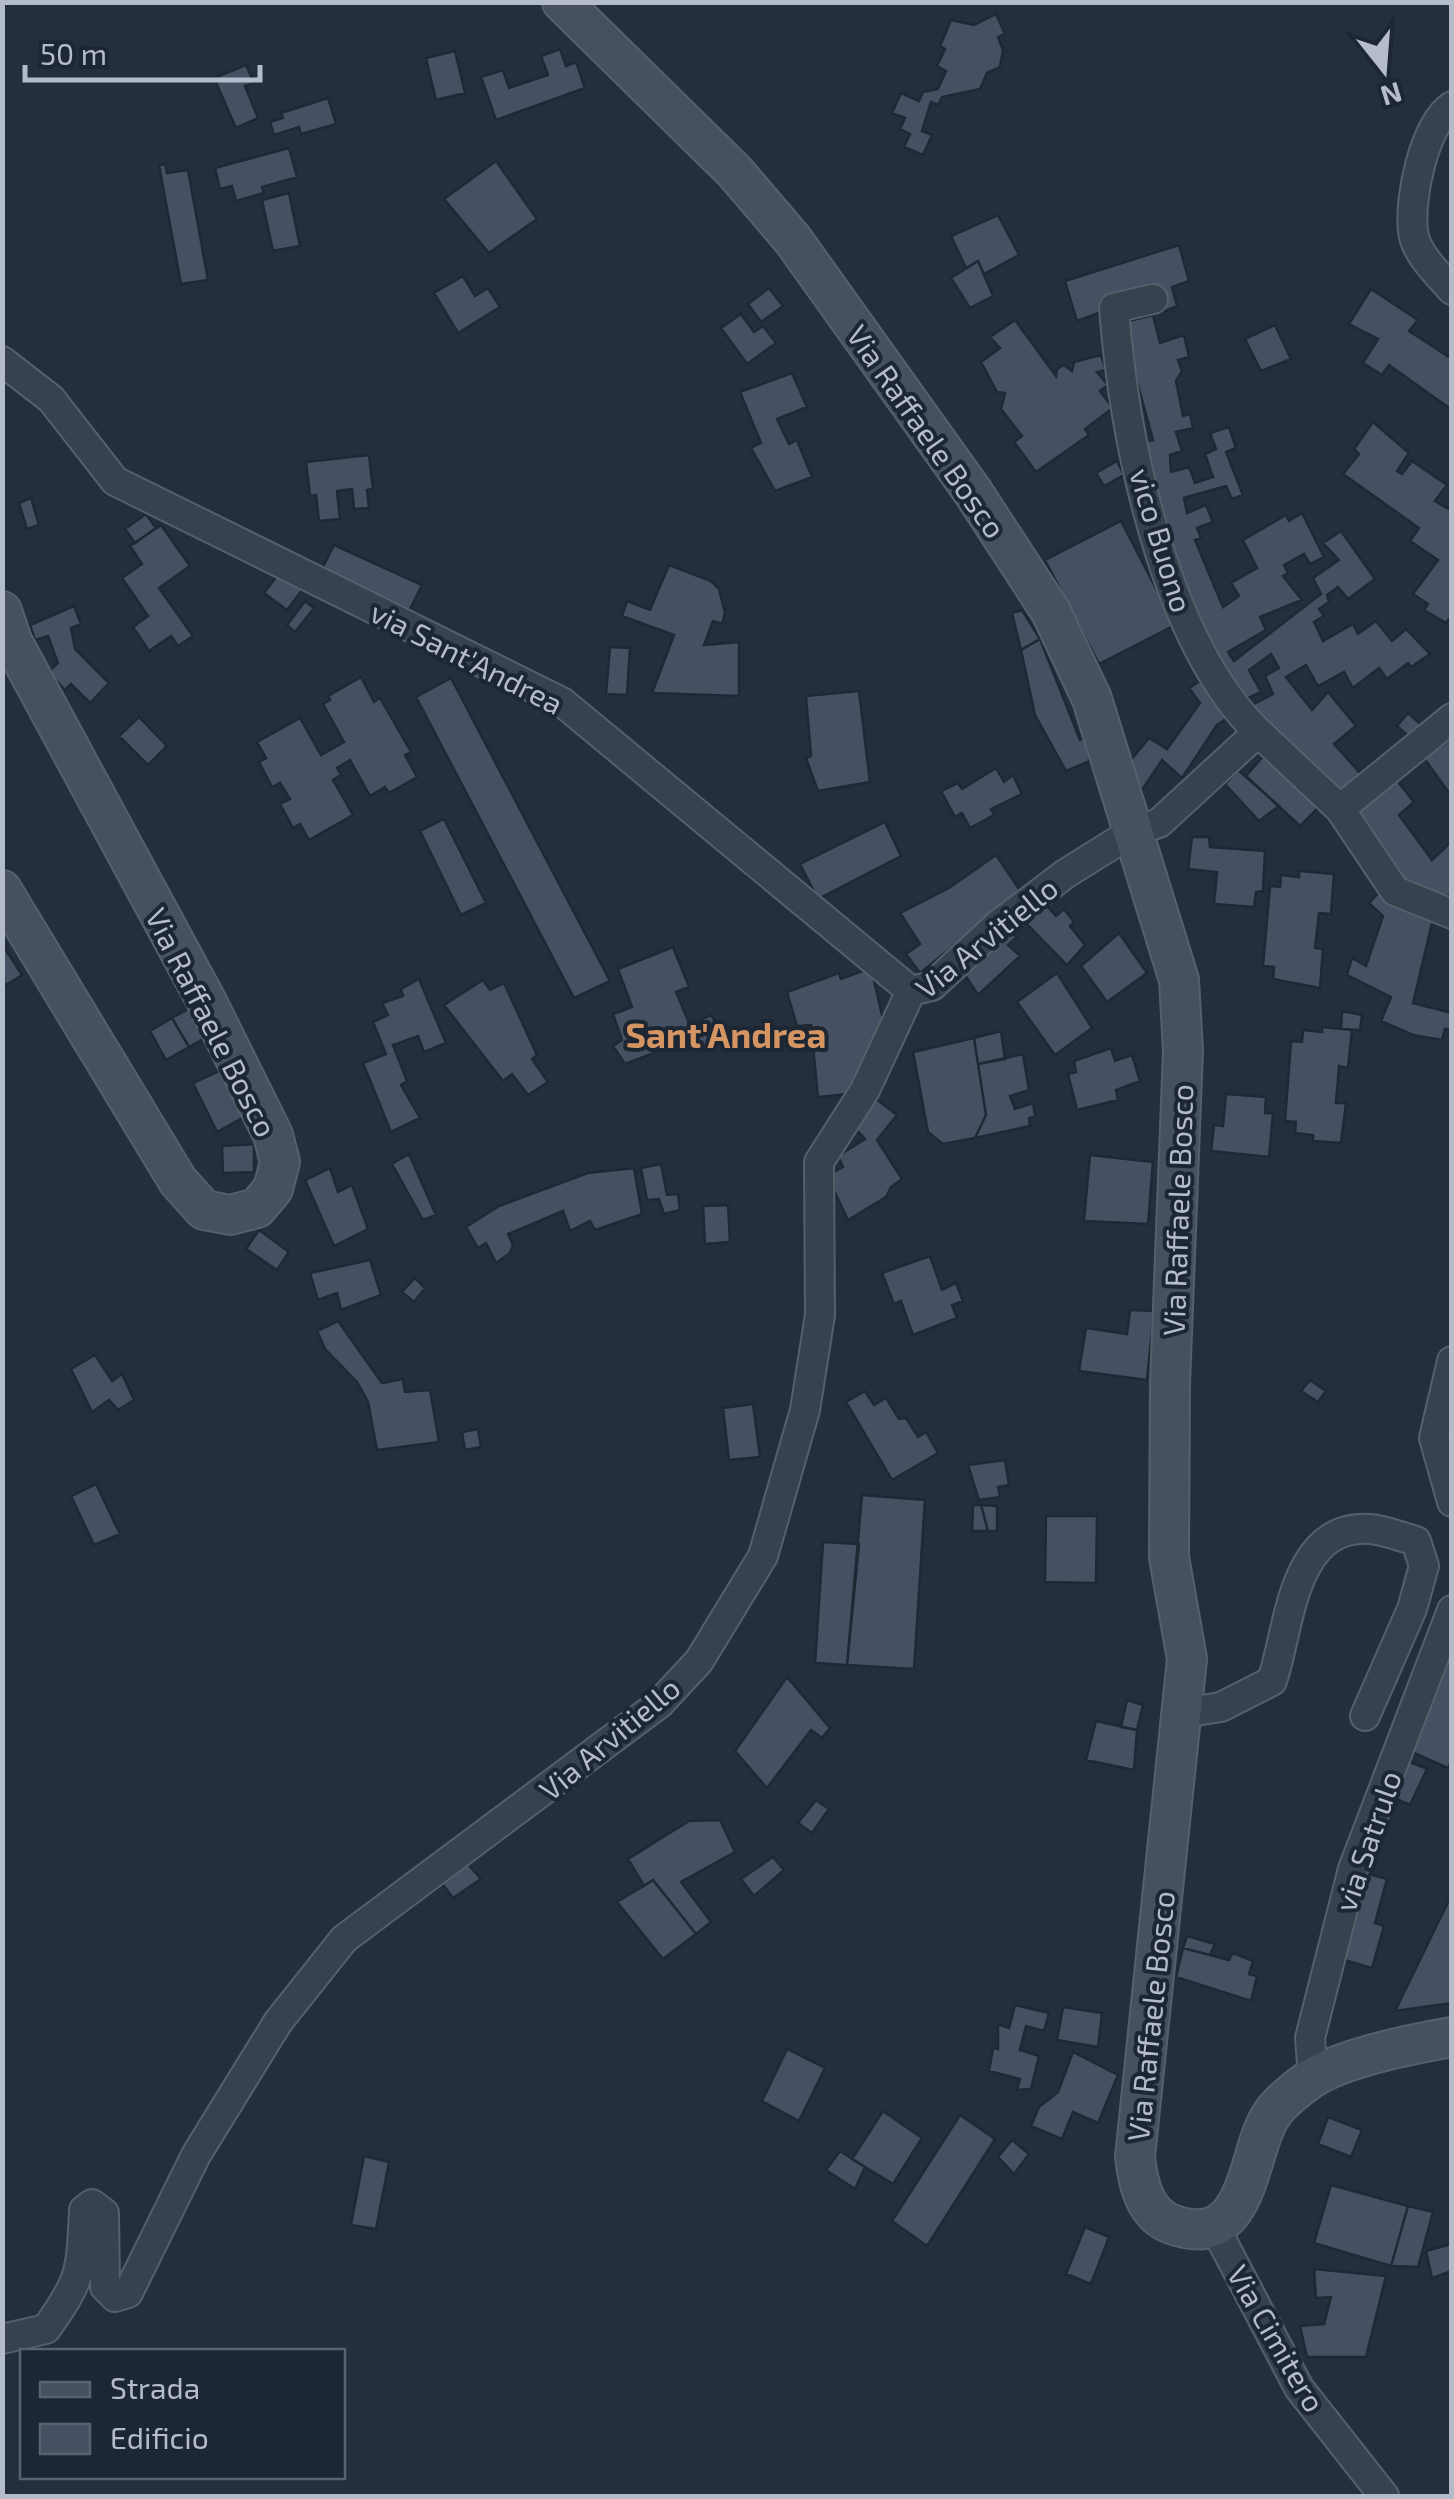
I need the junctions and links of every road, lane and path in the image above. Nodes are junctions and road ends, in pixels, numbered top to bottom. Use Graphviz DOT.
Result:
graph roads {
  1 [pos="562,2"];
  2 [pos="1452,106"];
  3 [pos="1452,290"];
  4 [pos="1152,298"];
  5 [pos="2,361"];
  6 [pos="2,611"];
  7 [pos="1452,718"];
  8 [pos="1258,732"];
  9 [pos="1340,810"];
  10 [pos="1134,831"];
  11 [pos="2,890"];
  12 [pos="1452,914"];
  13 [pos="911,992"];
  14 [pos="1452,1361"];
  15 [pos="1452,1502"];
  16 [pos="1452,1610"];
  17 [pos="1184,1714"];
  18 [pos="1365,1716"];
  19 [pos="1452,2037"];
  20 [pos="1313,2078"];
  21 [pos="1213,2224"];
  22 [pos="2,2339"];
  23 [pos="1384,2496"];
  1 -- 10 [label="street, Via Raffaele Bosco"];
  2 -- 3 [label="street"];
  4 -- 8 [label="street, vico Buono"];
  5 -- 13 [label="street, via Sant'Andrea"];
  6 -- 11 [label="street, Via Raffaele Bosco"];
  7 -- 9 [label="street"];
  8 -- 9 [label="street"];
  8 -- 10 [label="street, Via Arvitiello"];
  9 -- 12 [label="street"];
  10 -- 13 [label="street, Via Arvitiello"];
  10 -- 17 [label="street, Via Raffaele Bosco"];
  13 -- 22 [label="street, Via Arvitiello"];
  14 -- 15 [label="street"];
  16 -- 20 [label="street, via Satrulo"];
  17 -- 18 [label="street"];
  17 -- 21 [label="street, Via Raffaele Bosco"];
  19 -- 20 [label="street"];
  20 -- 21 [label="street"];
  21 -- 23 [label="street, Via Cimitero"];
}
